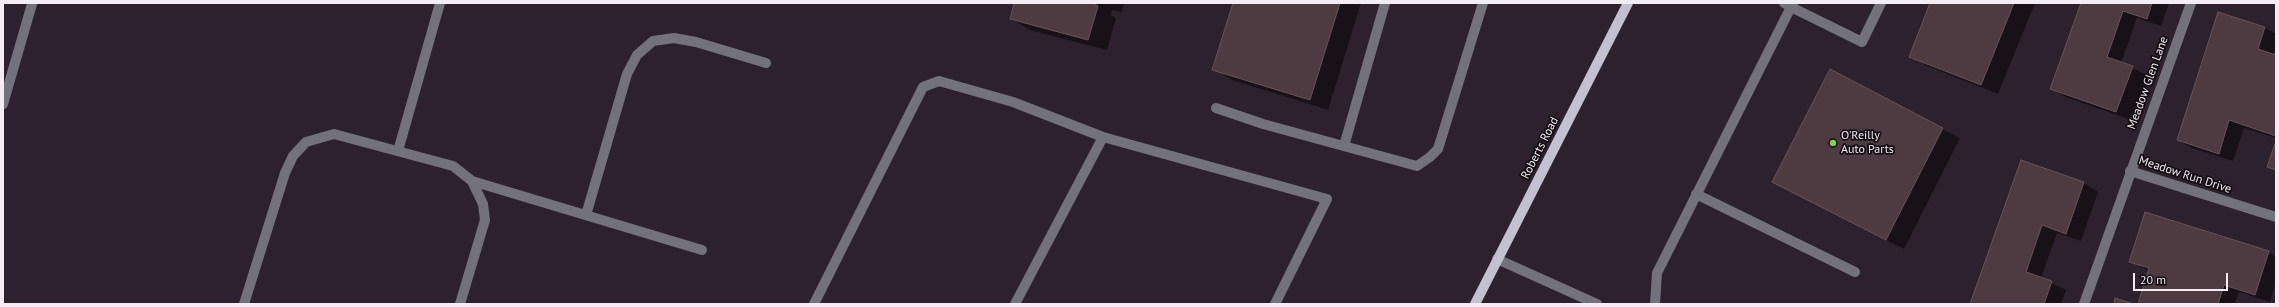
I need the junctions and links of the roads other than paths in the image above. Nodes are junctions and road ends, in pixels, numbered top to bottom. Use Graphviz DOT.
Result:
graph roads {
  1 [pos="440,3"];
  2 [pos="1385,3"];
  3 [pos="1483,3"];
  4 [pos="1628,3"];
  5 [pos="1881,3"];
  6 [pos="2192,3"];
  7 [pos="32,4"];
  8 [pos="1789,4"];
  9 [pos="766,63"];
  10 [pos="3,104"];
  11 [pos="1216,108"];
  12 [pos="1103,137"];
  13 [pos="1344,146"];
  14 [pos="398,151"];
  15 [pos="2130,171"];
  16 [pos="472,181"];
  17 [pos="1696,194"];
  18 [pos="586,215"];
  19 [pos="2276,217"];
  20 [pos="702,250"];
  21 [pos="1498,259"];
  22 [pos="1855,272"];
  23 [pos="244,304"];
  24 [pos="460,304"];
  25 [pos="814,304"];
  26 [pos="1015,304"];
  27 [pos="1275,304"];
  28 [pos="1475,304"];
  29 [pos="1597,304"];
  30 [pos="1655,304"];
  31 [pos="2084,304"];
  1 -- 14 [label="street"];
  2 -- 13 [label="street"];
  3 -- 13 [label="street"];
  4 -- 21 [label="main road, Roberts Road"];
  5 -- 8 [label="street"];
  6 -- 15 [label="street, Meadow Glen Lane"];
  7 -- 10 [label="street"];
  8 -- 17 [label="street"];
  9 -- 18 [label="street"];
  11 -- 13 [label="street"];
  12 -- 25 [label="street"];
  12 -- 26 [label="street"];
  12 -- 27 [label="street"];
  14 -- 16 [label="street"];
  14 -- 23 [label="street"];
  15 -- 19 [label="street, Meadow Run Drive"];
  15 -- 31 [label="street, Meadow Run Drive"];
  16 -- 18 [label="street"];
  16 -- 24 [label="street"];
  17 -- 22 [label="street"];
  17 -- 30 [label="street"];
  18 -- 20 [label="street"];
  21 -- 28 [label="main road, Roberts Road"];
  21 -- 29 [label="street"];
}
